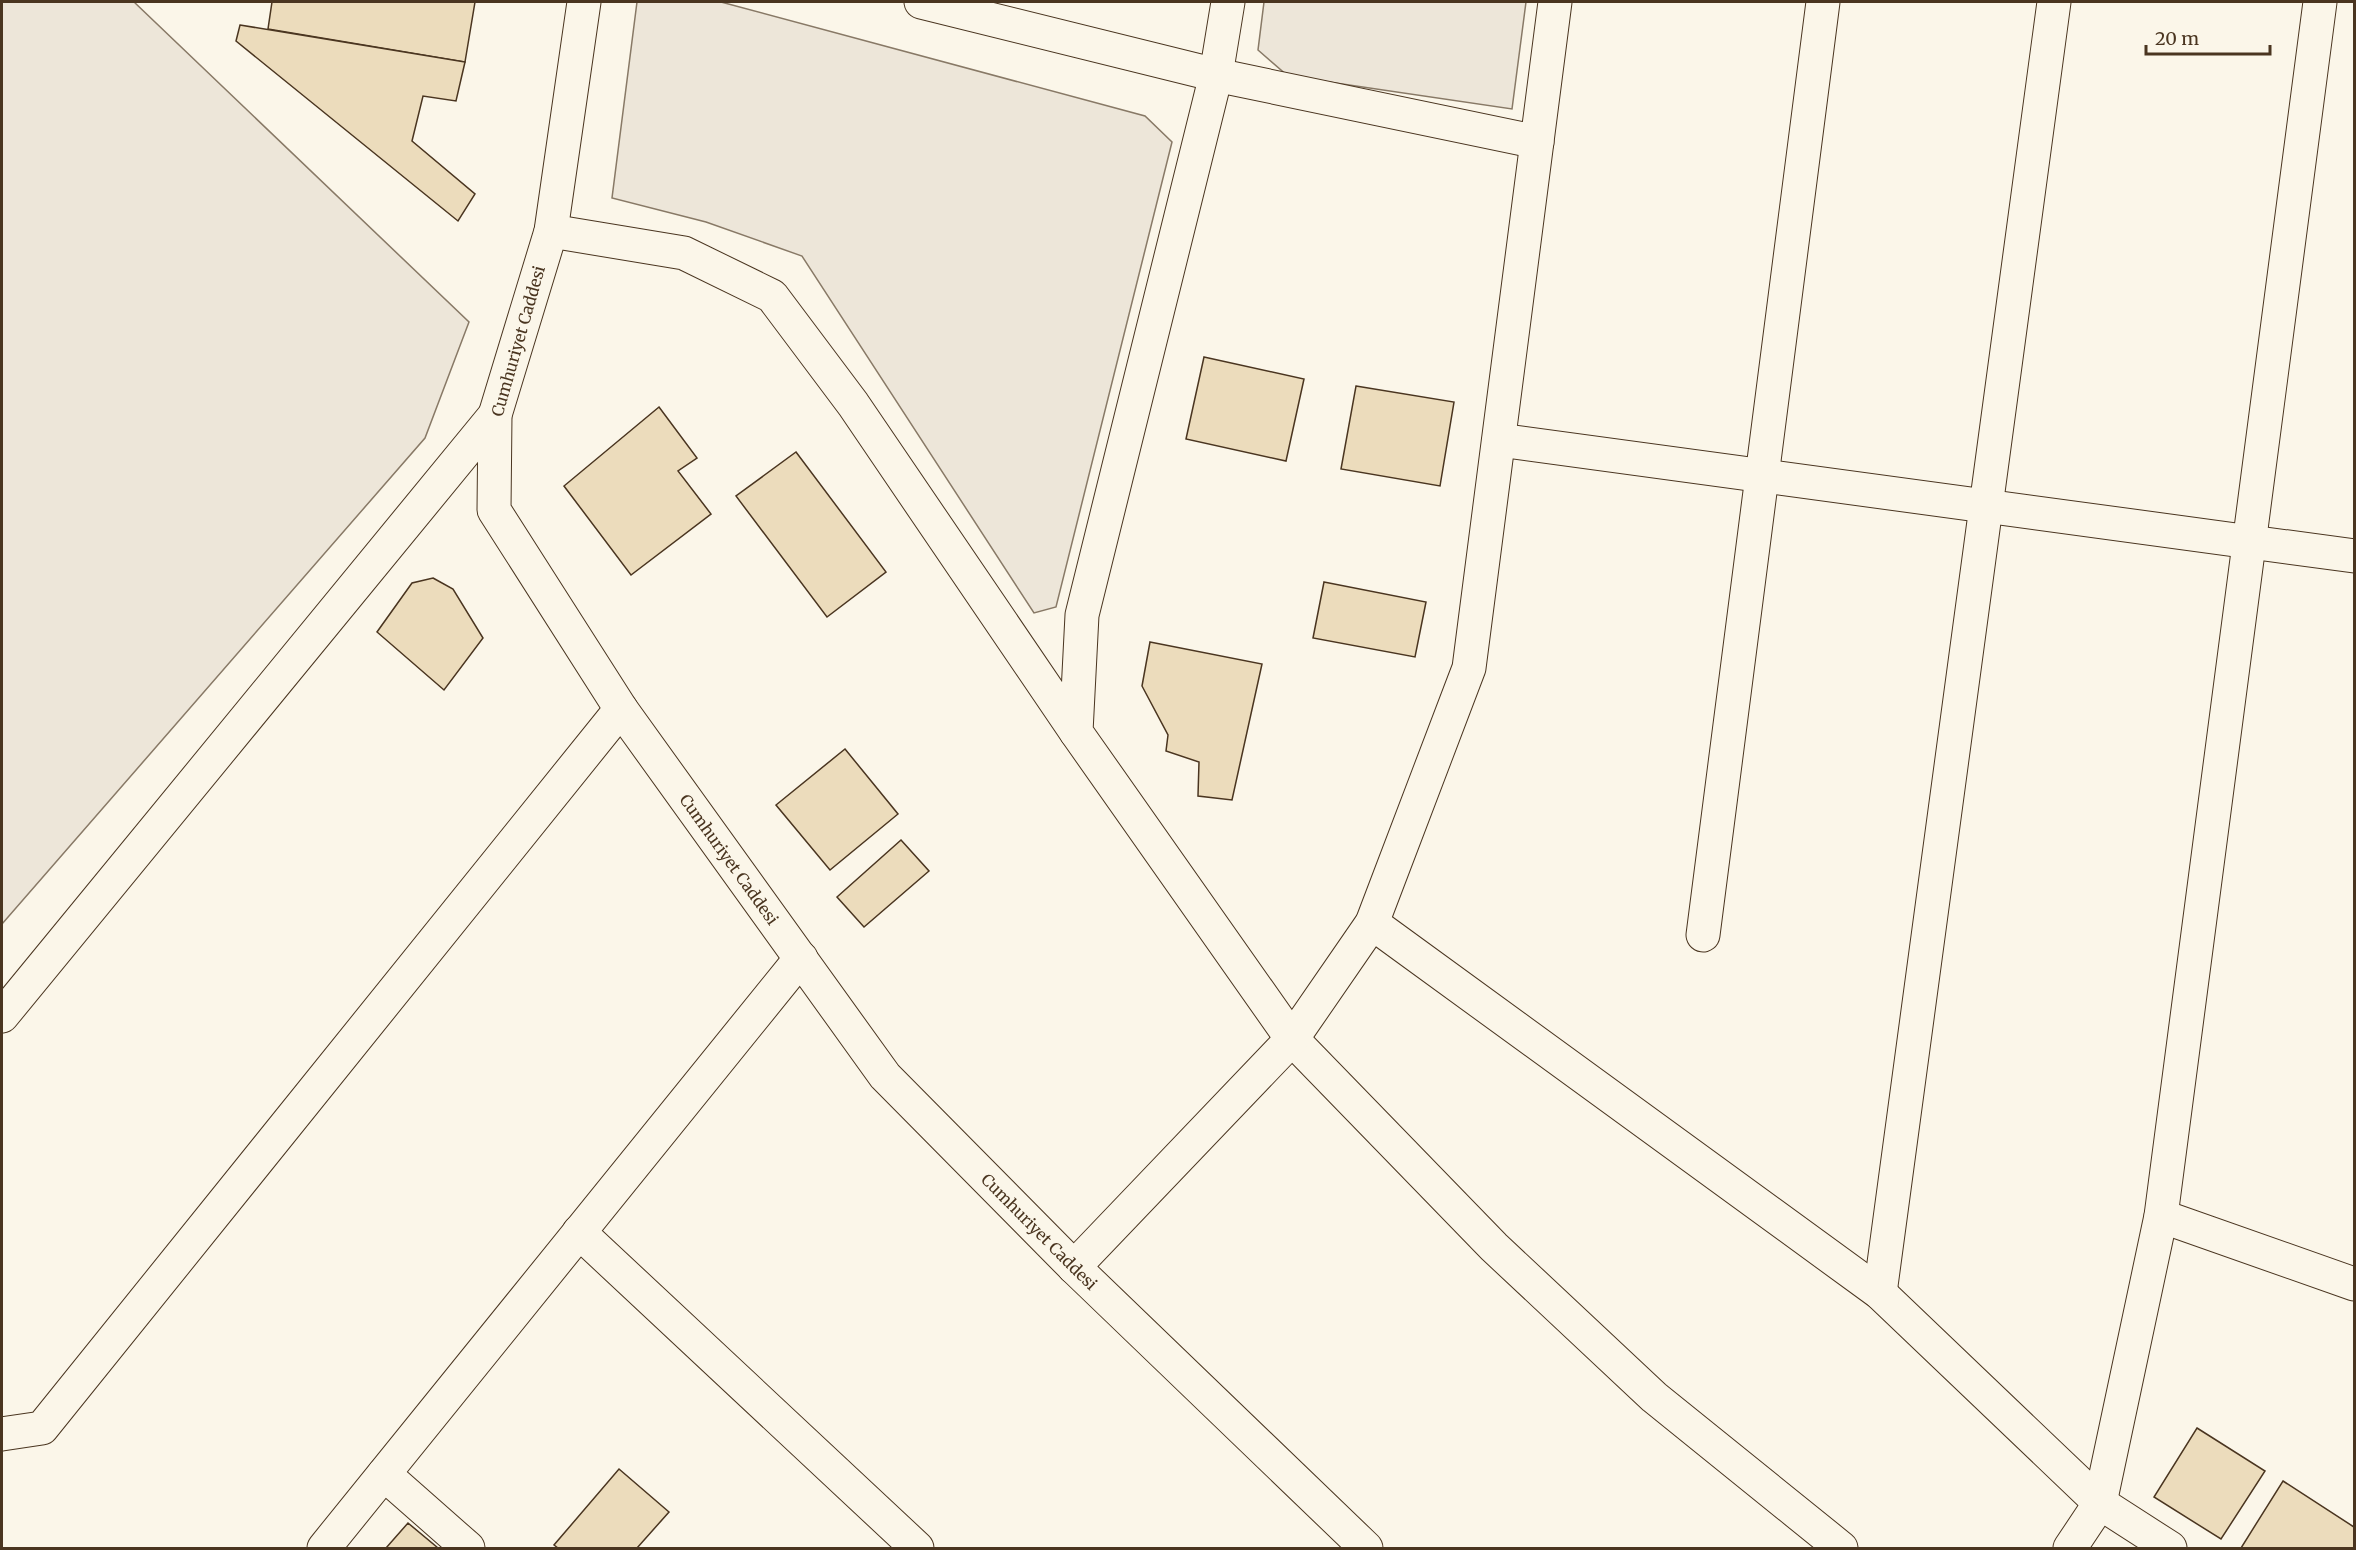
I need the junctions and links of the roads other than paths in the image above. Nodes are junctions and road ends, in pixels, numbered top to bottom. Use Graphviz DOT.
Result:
graph roads {
  1 [pos="584,2"];
  2 [pos="921,2"];
  3 [pos="1228,2"];
  4 [pos="1556,2"];
  5 [pos="1823,2"];
  6 [pos="2054,2"];
  7 [pos="2320,2"];
  8 [pos="1216,75"];
  9 [pos="1537,142"];
  10 [pos="551,231"];
  11 [pos="495,416"];
  12 [pos="1498,440"];
  13 [pos="1762,476"];
  14 [pos="1986,506"];
  15 [pos="2250,542"];
  16 [pos="2355,556"];
  17 [pos="621,709"];
  18 [pos="1076,732"];
  19 [pos="1372,922"];
  20 [pos="1703,935"];
  21 [pos="801,958"];
  22 [pos="2,1016"];
  23 [pos="1292,1040"];
  24 [pos="2162,1216"];
  25 [pos="579,1232"];
  26 [pos="1074,1267"];
  27 [pos="2355,1284"];
  28 [pos="1880,1293"];
  29 [pos="2,1434"];
  30 [pos="384,1474"];
  31 [pos="2100,1503"];
  32 [pos="324,1548"];
  33 [pos="468,1548"];
  34 [pos="917,1548"];
  35 [pos="1366,1548"];
  36 [pos="1841,1548"];
  37 [pos="2070,1548"];
  38 [pos="2170,1548"];
  1 -- 10 [label="street, Cumhuriyet Caddesi"];
  2 -- 8 [label="street"];
  3 -- 8 [label="street"];
  4 -- 9 [label="street"];
  5 -- 13 [label="street"];
  6 -- 14 [label="street"];
  7 -- 15 [label="street"];
  8 -- 9 [label="street"];
  8 -- 18 [label="street"];
  9 -- 12 [label="street"];
  10 -- 11 [label="street, Cumhuriyet Caddesi"];
  10 -- 18 [label="street"];
  11 -- 17 [label="street, Cumhuriyet Caddesi"];
  11 -- 22 [label="street"];
  12 -- 13 [label="street"];
  12 -- 19 [label="street"];
  13 -- 14 [label="street"];
  13 -- 20 [label="street"];
  14 -- 15 [label="street"];
  14 -- 28 [label="street"];
  15 -- 16 [label="street"];
  15 -- 24 [label="street"];
  17 -- 21 [label="street, Cumhuriyet Caddesi"];
  17 -- 29 [label="street"];
  18 -- 23 [label="street"];
  19 -- 23 [label="street"];
  19 -- 28 [label="street"];
  21 -- 25 [label="street"];
  21 -- 26 [label="street, Cumhuriyet Caddesi"];
  23 -- 26 [label="street"];
  23 -- 36 [label="street"];
  24 -- 27 [label="street"];
  24 -- 31 [label="street"];
  25 -- 30 [label="street"];
  25 -- 34 [label="street"];
  26 -- 35 [label="street, Cumhuriyet Caddesi"];
  28 -- 31 [label="street"];
  30 -- 32 [label="street"];
  30 -- 33 [label="street"];
  31 -- 37 [label="street"];
  31 -- 38 [label="street"];
}
